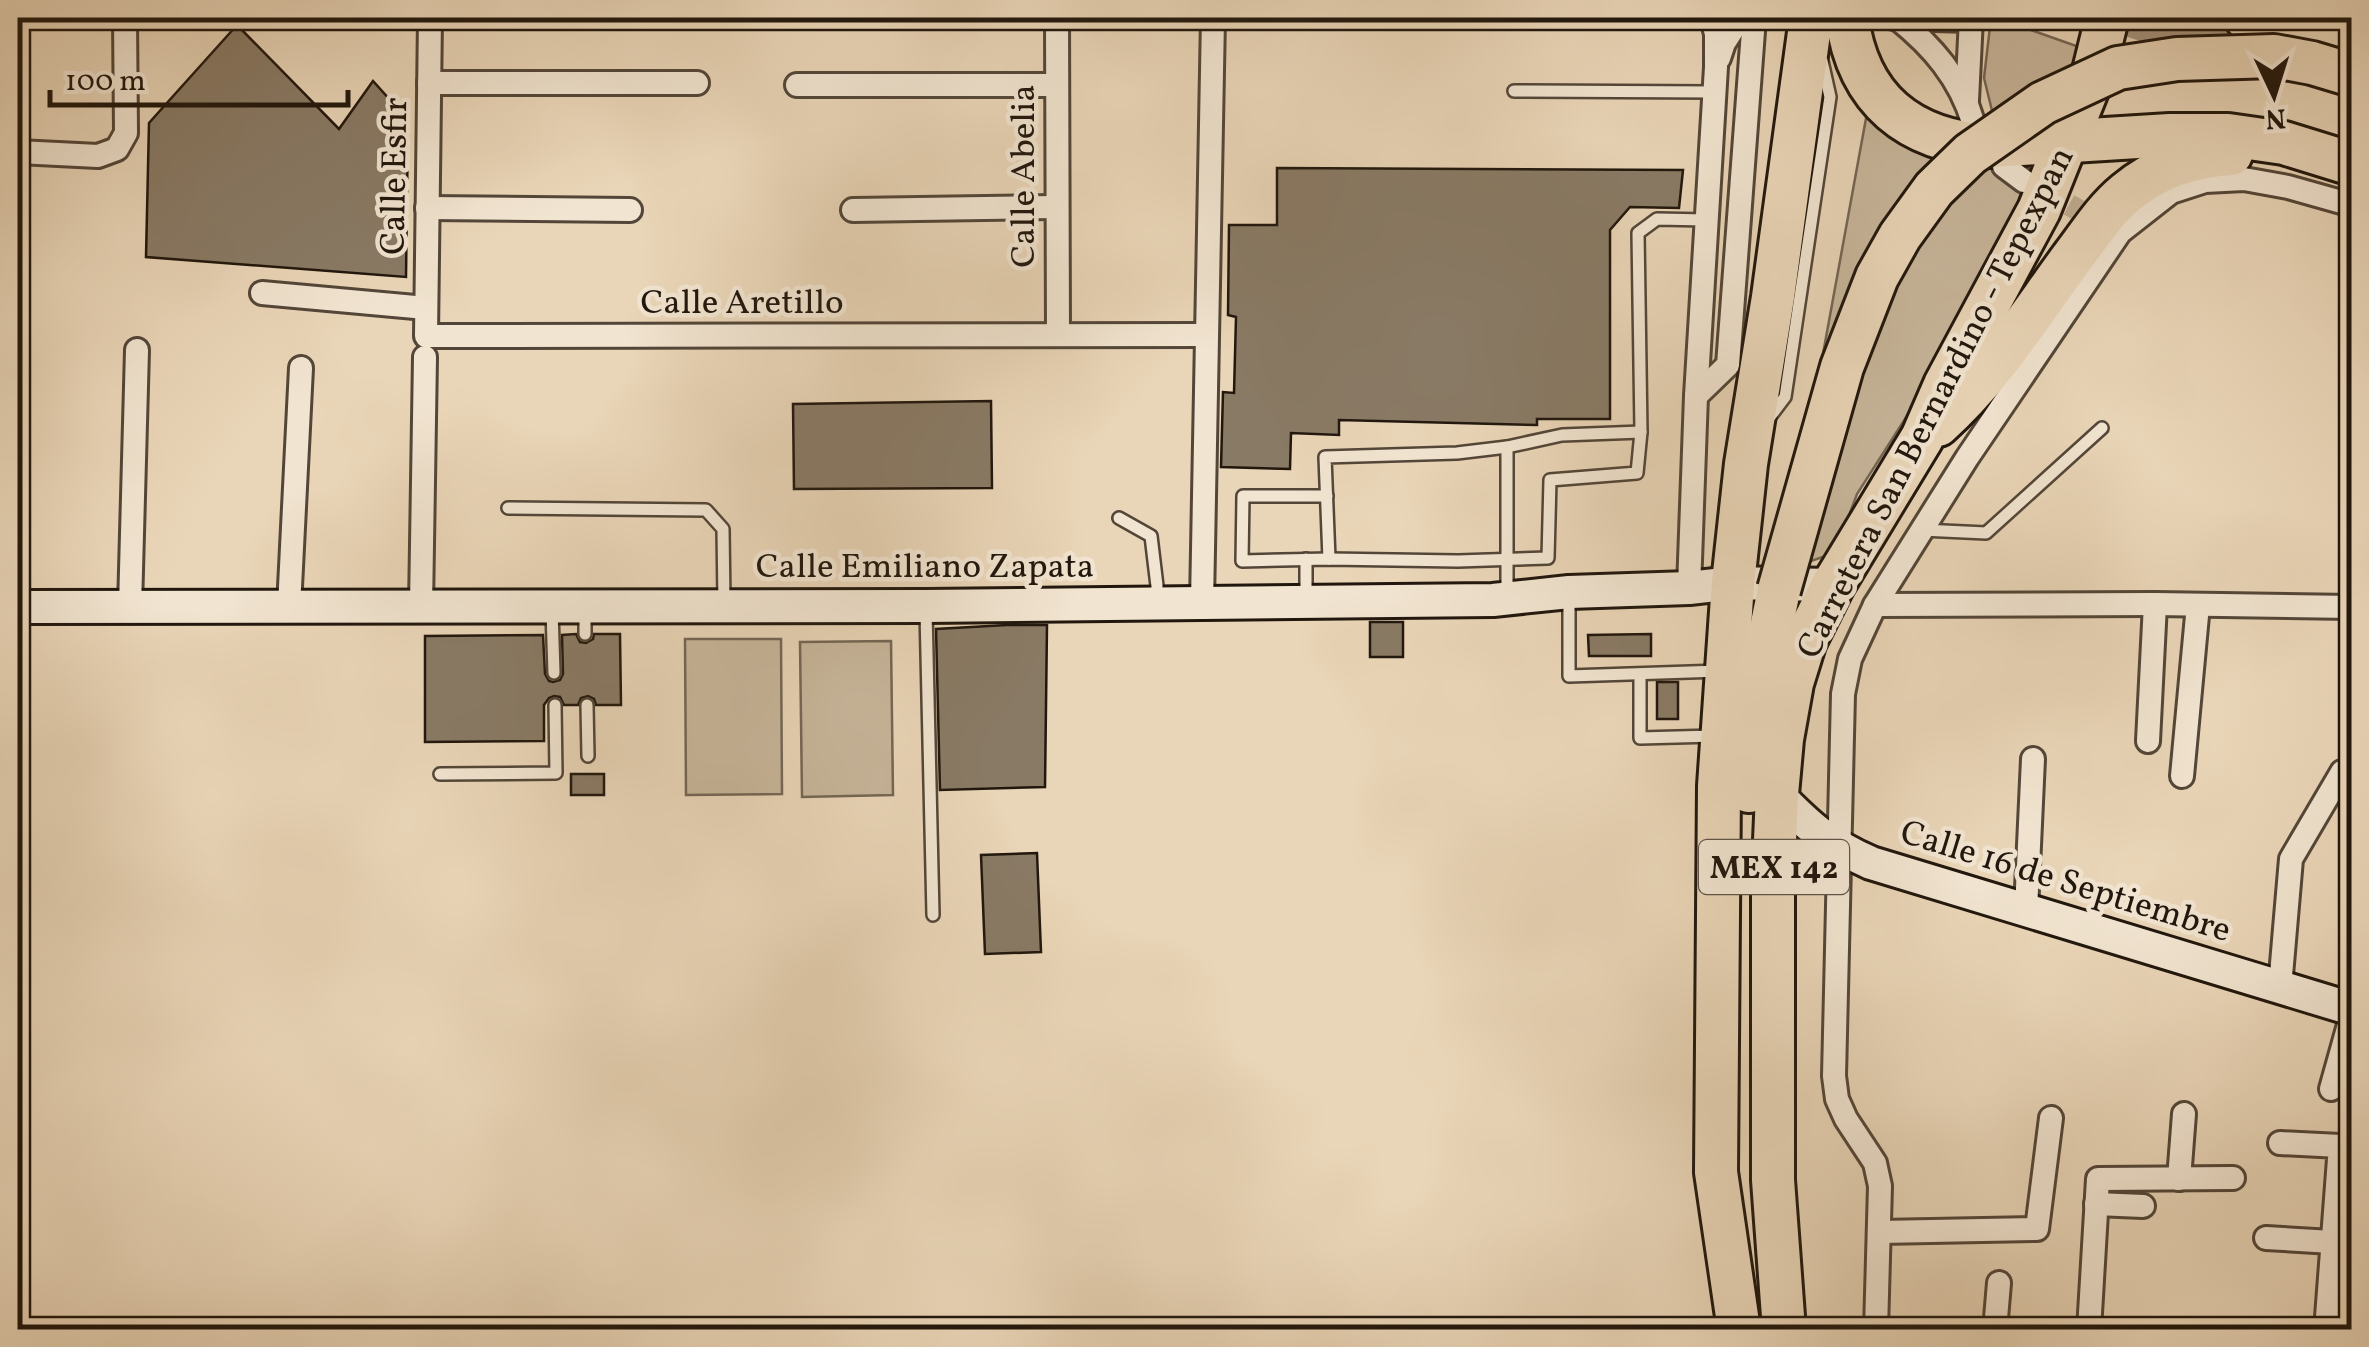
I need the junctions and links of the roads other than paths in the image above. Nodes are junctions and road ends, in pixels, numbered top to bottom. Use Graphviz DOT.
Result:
graph roads {
  1 [pos="125,18"];
  2 [pos="430,18"];
  3 [pos="1058,18"];
  4 [pos="1213,18"];
  5 [pos="1712,18"];
  6 [pos="1740,18"];
  7 [pos="1754,18"];
  8 [pos="1811,18"];
  9 [pos="1846,18"];
  10 [pos="1895,18"];
  11 [pos="2108,18"];
  12 [pos="2246,18"];
  13 [pos="2322,18"];
  14 [pos="1971,19"];
  15 [pos="2352,29"];
  16 [pos="2352,58"];
  17 [pos="1716,66"];
  18 [pos="2352,75"];
  19 [pos="429,83"];
  20 [pos="696,84"];
  21 [pos="1057,84"];
  22 [pos="797,85"];
  23 [pos="1514,91"];
  24 [pos="1715,92"];
  25 [pos="2068,140"];
  26 [pos="18,152"];
  27 [pos="2344,162"];
  28 [pos="2004,166"];
  29 [pos="2024,181"];
  30 [pos="1708,190"];
  31 [pos="1741,192"];
  32 [pos="2352,205"];
  33 [pos="427,208"];
  34 [pos="1056,208"];
  35 [pos="630,210"];
  36 [pos="853,210"];
  37 [pos="1707,220"];
  38 [pos="262,293"];
  39 [pos="426,308"];
  40 [pos="1058,335"];
  41 [pos="1206,335"];
  42 [pos="426,346"];
  43 [pos="137,350"];
  44 [pos="301,368"];
  45 [pos="1696,396"];
  46 [pos="2102,428"];
  47 [pos="1641,432"];
  48 [pos="1922,438"];
  49 [pos="1507,447"];
  50 [pos="1327,496"];
  51 [pos="508,508"];
  52 [pos="1118,518"];
  53 [pos="1922,530"];
  54 [pos="1506,558"];
  55 [pos="1306,559"];
  56 [pos="1328,559"];
  57 [pos="1733,582"];
  58 [pos="1833,585"];
  59 [pos="1689,588"];
  60 [pos="1569,592"];
  61 [pos="1507,599"];
  62 [pos="1306,602"];
  63 [pos="1202,603"];
  64 [pos="1156,604"];
  65 [pos="2155,604"];
  66 [pos="1875,605"];
  67 [pos="2198,605"];
  68 [pos="130,606"];
  69 [pos="724,606"];
  70 [pos="926,606"];
  71 [pos="18,607"];
  72 [pos="289,607"];
  73 [pos="420,607"];
  74 [pos="2352,607"];
  75 [pos="574,616"];
  76 [pos="1727,671"];
  77 [pos="554,672"];
  78 [pos="1640,674"];
  79 [pos="554,705"];
  80 [pos="587,705"];
  81 [pos="1723,736"];
  82 [pos="2148,741"];
  83 [pos="588,756"];
  84 [pos="2033,759"];
  85 [pos="2342,772"];
  86 [pos="440,774"];
  87 [pos="2182,776"];
  88 [pos="1777,794"];
  89 [pos="1838,848"];
  90 [pos="2026,910"];
  91 [pos="932,915"];
  92 [pos="2280,986"];
  93 [pos="2352,1012"];
  94 [pos="2330,1089"];
  95 [pos="2184,1114"];
  96 [pos="2051,1118"];
  97 [pos="2280,1143"];
  98 [pos="2233,1178"];
  99 [pos="2179,1179"];
  100 [pos="2096,1204"];
  101 [pos="2143,1206"];
  102 [pos="1880,1232"];
  103 [pos="2266,1238"];
  104 [pos="2332,1242"];
  105 [pos="1999,1284"];
  106 [pos="2352,1324"];
  107 [pos="1740,1330"];
  108 [pos="1760,1330"];
  109 [pos="1784,1330"];
  110 [pos="1876,1330"];
  111 [pos="1995,1330"];
  112 [pos="2089,1330"];
  113 [pos="2326,1330"];
  114 [pos="2335,1330"];
  1 -- 26 [label="street"];
  2 -- 19 [label="street, Calle Esfir"];
  3 -- 21 [label="street, Calle Abelia"];
  4 -- 41 [label="street"];
  5 -- 17 [label="street"];
  6 -- 17 [label="street"];
  7 -- 31 [label="street"];
  8 -- 57 [label="highway, MEX 142"];
  9 -- 25 [label="highway"];
  10 -- 14 [label="street"];
  10 -- 14 [label="street"];
  11 -- 25 [label="highway, Carretera San Bernardino - Tepexpan / MEX 142"];
  12 -- 16 [label="highway"];
  13 -- 15 [label="street"];
  17 -- 24 [label="street"];
  18 -- 108 [label="highway, bridge"];
  19 -- 20 [label="street"];
  19 -- 33 [label="street, Calle Esfir"];
  21 -- 22 [label="street"];
  21 -- 34 [label="street, Calle Abelia"];
  23 -- 24 [label="lane"];
  24 -- 30 [label="street"];
  25 -- 27 [label="highway"];
  25 -- 48 [label="highway, Carretera San Bernardino - Tepexpan / MEX 142"];
  27 -- 48 [label="highway"];
  28 -- 29 [label="street"];
  30 -- 31 [label="street"];
  30 -- 37 [label="street"];
  31 -- 45 [label="street"];
  32 -- 53 [label="street"];
  33 -- 35 [label="street"];
  33 -- 39 [label="street, Calle Esfir"];
  34 -- 36 [label="street"];
  34 -- 40 [label="street, Calle Abelia"];
  37 -- 45 [label="street"];
  37 -- 47 [label="lane"];
  38 -- 39 [label="street"];
  39 -- 42 [label="street, Calle Esfir"];
  40 -- 41 [label="street, Calle Aretillo"];
  40 -- 42 [label="street, Calle Aretillo"];
  41 -- 63 [label="street"];
  42 -- 73 [label="street, Calle Esfir"];
  43 -- 68 [label="street"];
  44 -- 72 [label="street"];
  45 -- 59 [label="street"];
  46 -- 53 [label="lane"];
  47 -- 49 [label="lane"];
  47 -- 54 [label="lane"];
  48 -- 58 [label="highway, Carretera San Bernardino - Tepexpan / MEX 142"];
  49 -- 50 [label="lane"];
  49 -- 54 [label="lane"];
  50 -- 55 [label="lane"];
  50 -- 56 [label="lane"];
  51 -- 69 [label="lane"];
  52 -- 64 [label="lane"];
  53 -- 66 [label="street"];
  54 -- 56 [label="lane"];
  54 -- 61 [label="lane"];
  55 -- 56 [label="lane"];
  55 -- 62 [label="lane"];
  57 -- 58 [label="main road, Calle Emiliano Zapata"];
  57 -- 59 [label="main road, Calle Emiliano Zapata"];
  57 -- 76 [label="highway, MEX 142"];
  58 -- 88 [label="highway, Carretera San Bernardino - Tepexpan / MEX 142"];
  59 -- 60 [label="main road, Calle Emiliano Zapata"];
  60 -- 61 [label="main road, Calle Emiliano Zapata"];
  60 -- 78 [label="lane"];
  61 -- 62 [label="main road, Calle Emiliano Zapata"];
  62 -- 63 [label="main road, Calle Emiliano Zapata"];
  63 -- 64 [label="main road, Calle Emiliano Zapata"];
  64 -- 70 [label="main road, Calle Emiliano Zapata"];
  65 -- 66 [label="street"];
  65 -- 67 [label="street"];
  65 -- 82 [label="street"];
  66 -- 89 [label="street"];
  67 -- 74 [label="street"];
  67 -- 87 [label="street"];
  68 -- 71 [label="main road, Calle Emiliano Zapata"];
  68 -- 72 [label="main road, Calle Emiliano Zapata"];
  69 -- 70 [label="main road, Calle Emiliano Zapata"];
  69 -- 75 [label="main road, Calle Emiliano Zapata"];
  70 -- 91 [label="lane"];
  72 -- 73 [label="main road, Calle Emiliano Zapata"];
  73 -- 75 [label="main road, Calle Emiliano Zapata"];
  75 -- 77 [label="lane"];
  76 -- 78 [label="lane"];
  76 -- 81 [label="highway, MEX 142"];
  78 -- 81 [label="lane"];
  79 -- 86 [label="lane"];
  80 -- 83 [label="lane"];
  81 -- 107 [label="highway, MEX 142"];
  84 -- 90 [label="street"];
  85 -- 92 [label="street"];
  88 -- 89 [label="main road, Calle 16 de Septiembre"];
  88 -- 109 [label="highway, Carretera San Bernardino - Tepexpan / MEX 142"];
  89 -- 90 [label="main road, Calle 16 de Septiembre"];
  89 -- 102 [label="street"];
  90 -- 92 [label="main road, Calle 16 de Septiembre"];
  92 -- 93 [label="main road, Calle 16 de Septiembre"];
  93 -- 94 [label="street"];
  95 -- 99 [label="street"];
  96 -- 102 [label="street"];
  97 -- 104 [label="street"];
  98 -- 99 [label="street"];
  99 -- 100 [label="street"];
  100 -- 101 [label="street"];
  100 -- 112 [label="street"];
  102 -- 110 [label="street"];
  103 -- 104 [label="street"];
  104 -- 113 [label="street"];
  105 -- 111 [label="street"];
  106 -- 114 [label="street"];
}
